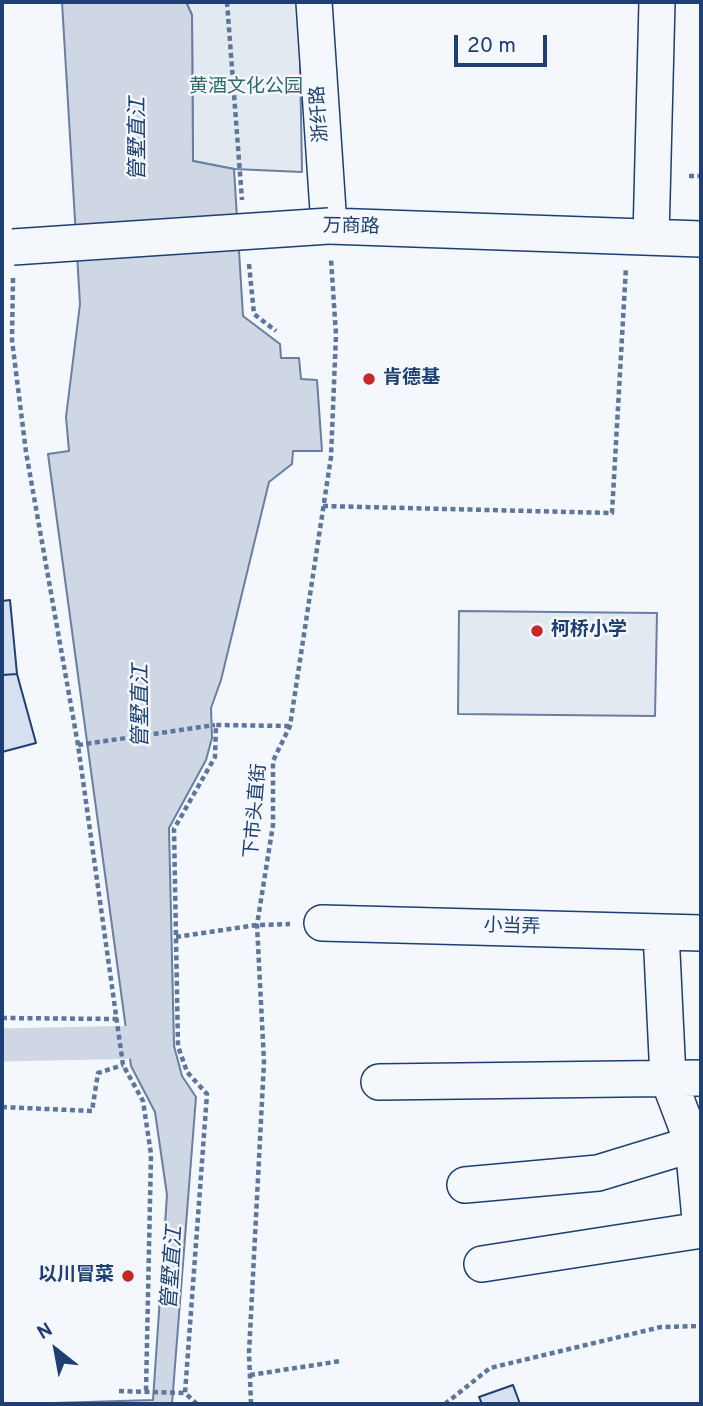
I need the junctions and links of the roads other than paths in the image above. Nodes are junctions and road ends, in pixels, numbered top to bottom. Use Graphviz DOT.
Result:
graph roads {
  1 [pos="314,2"];
  2 [pos="657,2"];
  3 [pos="328,226"];
  4 [pos="639,237"];
  5 [pos="701,239"];
  6 [pos="7,247"];
  7 [pos="322,923"];
  8 [pos="662,932"];
  9 [pos="701,933"];
  10 [pos="685,1078"];
  11 [pos="379,1082"];
  12 [pos="697,1144"];
  13 [pos="465,1185"];
  14 [pos="701,1230"];
  15 [pos="482,1264"];
  1 -- 3 [label="street, 浙纤路"];
  2 -- 4 [label="street"];
  3 -- 4 [label="street, 万商路"];
  3 -- 6 [label="street, 万商路, bridge"];
  4 -- 5 [label="street, 万商路"];
  7 -- 8 [label="street, 小当弄"];
  8 -- 9 [label="street, 小当弄"];
  8 -- 10 [label="street"];
  10 -- 11 [label="street"];
  10 -- 12 [label="street"];
  12 -- 13 [label="street"];
  12 -- 14 [label="street"];
  14 -- 15 [label="street"];
}
